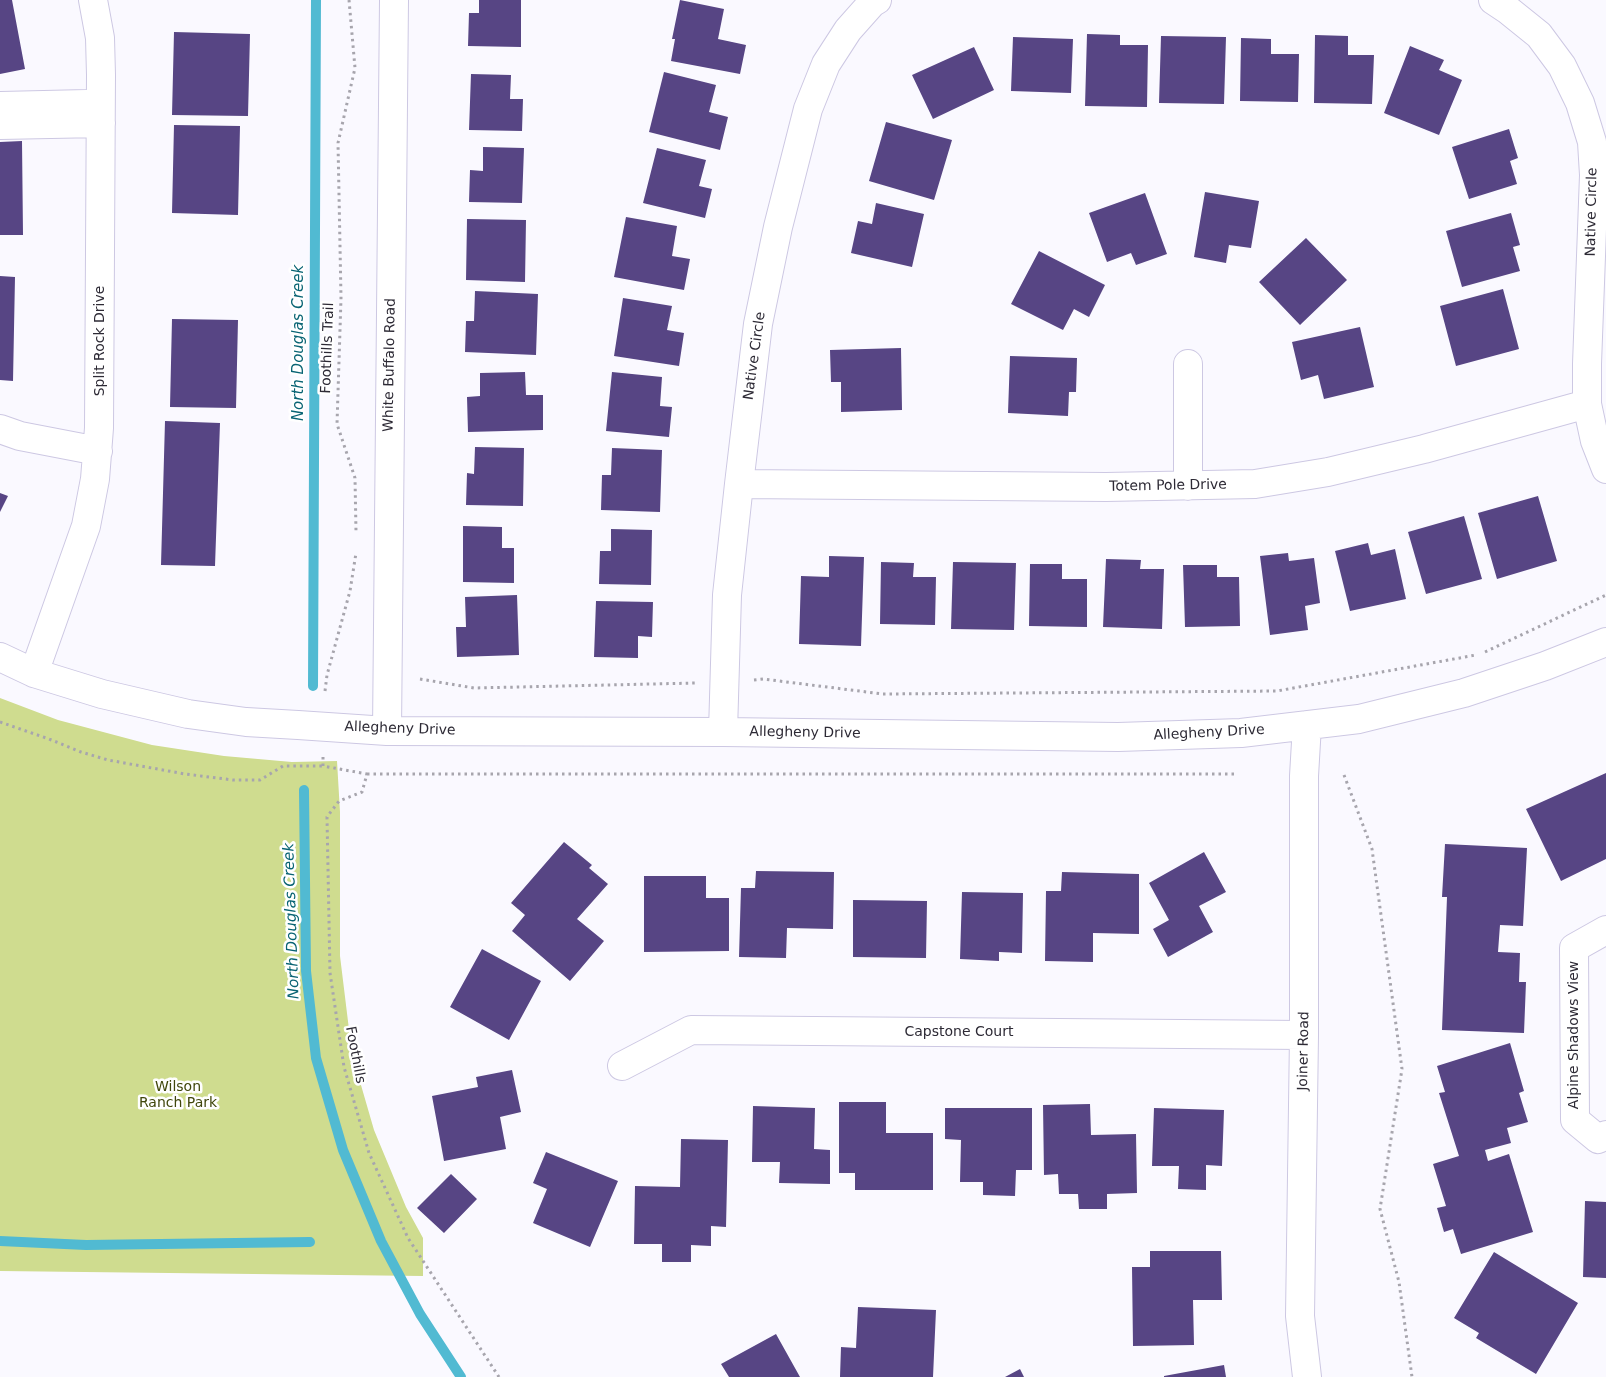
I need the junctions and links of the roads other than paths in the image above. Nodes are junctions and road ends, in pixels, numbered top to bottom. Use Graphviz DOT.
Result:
graph roads {
  1 [pos="93,0"];
  2 [pos="394,0"];
  3 [pos="872,1"];
  4 [pos="1506,3"];
  5 [pos="0,106"];
  6 [pos="101,114"];
  7 [pos="0,125"];
  8 [pos="1188,364"];
  9 [pos="1587,404"];
  10 [pos="0,428"];
  11 [pos="98,451"];
  12 [pos="1606,469"];
  13 [pos="739,484"];
  14 [pos="1188,486"];
  15 [pos="1606,642"];
  16 [pos="0,658"];
  17 [pos="34,673"];
  18 [pos="1307,726"];
  19 [pos="387,731"];
  20 [pos="723,732"];
  21 [pos="1606,930"];
  22 [pos="1304,1035"];
  23 [pos="622,1066"];
  24 [pos="1606,1136"];
  25 [pos="1307,1377"];
  1 -- 6 [label="street, Split Rock Drive"];
  2 -- 19 [label="street, White Buffalo Road"];
  3 -- 13 [label="street, Native Circle"];
  4 -- 9 [label="street, Native Circle"];
  5 -- 6 [label="street"];
  6 -- 7 [label="street"];
  6 -- 11 [label="street, Split Rock Drive"];
  8 -- 14 [label="street"];
  9 -- 12 [label="street, Native Circle"];
  9 -- 14 [label="street, Totem Pole Drive"];
  10 -- 11 [label="street"];
  11 -- 17 [label="street, Split Rock Drive"];
  13 -- 14 [label="street, Totem Pole Drive"];
  13 -- 20 [label="street, Native Circle"];
  15 -- 18 [label="street, Allegheny Drive"];
  16 -- 17 [label="street, Allegheny Drive"];
  17 -- 19 [label="street, Allegheny Drive"];
  18 -- 20 [label="street, Allegheny Drive"];
  18 -- 22 [label="street, Joiner Road"];
  19 -- 20 [label="street, Allegheny Drive"];
  21 -- 24 [label="street, Alpine Shadows View"];
  22 -- 23 [label="street, Capstone Court"];
  22 -- 25 [label="street, Joiner Road"];
}
